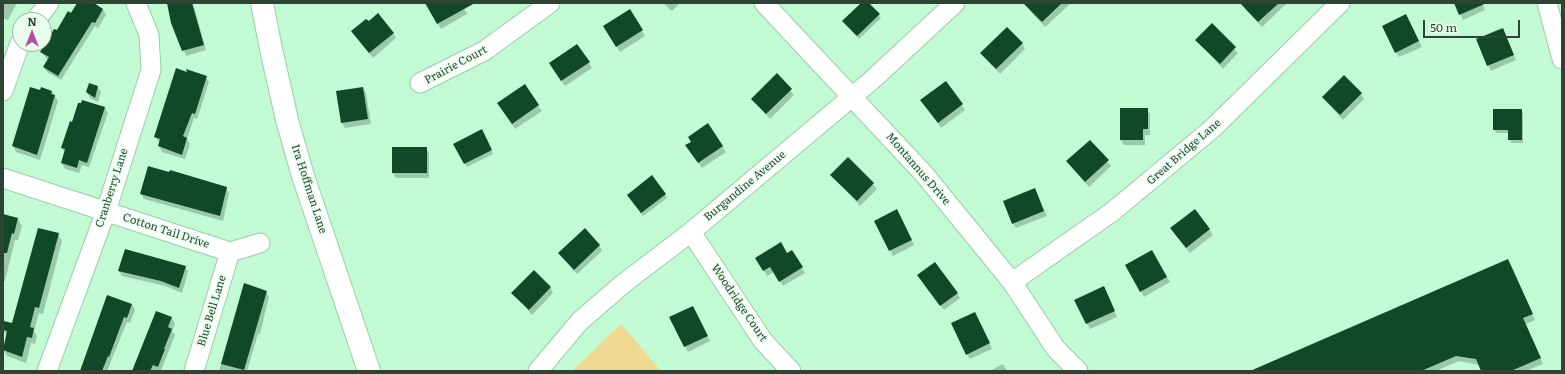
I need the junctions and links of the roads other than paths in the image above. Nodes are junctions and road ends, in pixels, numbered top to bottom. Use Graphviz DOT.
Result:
graph roads {
  1 [pos="49,3"];
  2 [pos="136,3"];
  3 [pos="262,3"];
  4 [pos="550,3"];
  5 [pos="764,3"];
  6 [pos="955,3"];
  7 [pos="1340,3"];
  8 [pos="1547,3"];
  9 [pos="42,12"];
  10 [pos="17,52"];
  11 [pos="1562,59"];
  12 [pos="420,84"];
  13 [pos="3,91"];
  14 [pos="852,96"];
  15 [pos="3,178"];
  16 [pos="106,211"];
  17 [pos="691,232"];
  18 [pos="260,243"];
  19 [pos="230,252"];
  20 [pos="1012,282"];
  21 [pos="1056,349"];
  22 [pos="46,371"];
  23 [pos="194,371"];
  24 [pos="370,371"];
  25 [pos="538,371"];
  26 [pos="791,371"];
  27 [pos="1063,371"];
  28 [pos="1078,371"];
  1 -- 9 [label="street"];
  2 -- 16 [label="street, Cranberry Lane"];
  3 -- 24 [label="main road, Ira Hoffman Lane"];
  4 -- 12 [label="street, Prairie Court"];
  5 -- 14 [label="street, Montannus Drive"];
  6 -- 14 [label="street, Burgandine Avenue"];
  7 -- 20 [label="street, Great Bridge Lane"];
  8 -- 11 [label="street"];
  10 -- 13 [label="street"];
  14 -- 17 [label="street, Burgandine Avenue"];
  14 -- 20 [label="street, Montannus Drive"];
  15 -- 16 [label="street, Cotton Tail Drive"];
  16 -- 19 [label="street, Cotton Tail Drive"];
  16 -- 22 [label="street, Cranberry Lane"];
  17 -- 25 [label="street, Burgandine Avenue"];
  17 -- 26 [label="street, Woodridge Court"];
  18 -- 19 [label="street"];
  19 -- 23 [label="street, Blue Bell Lane"];
  20 -- 21 [label="street, Montannus Drive"];
  21 -- 27 [label="street, Montannus Drive"];
  21 -- 28 [label="street, Montannus Drive"];
}
